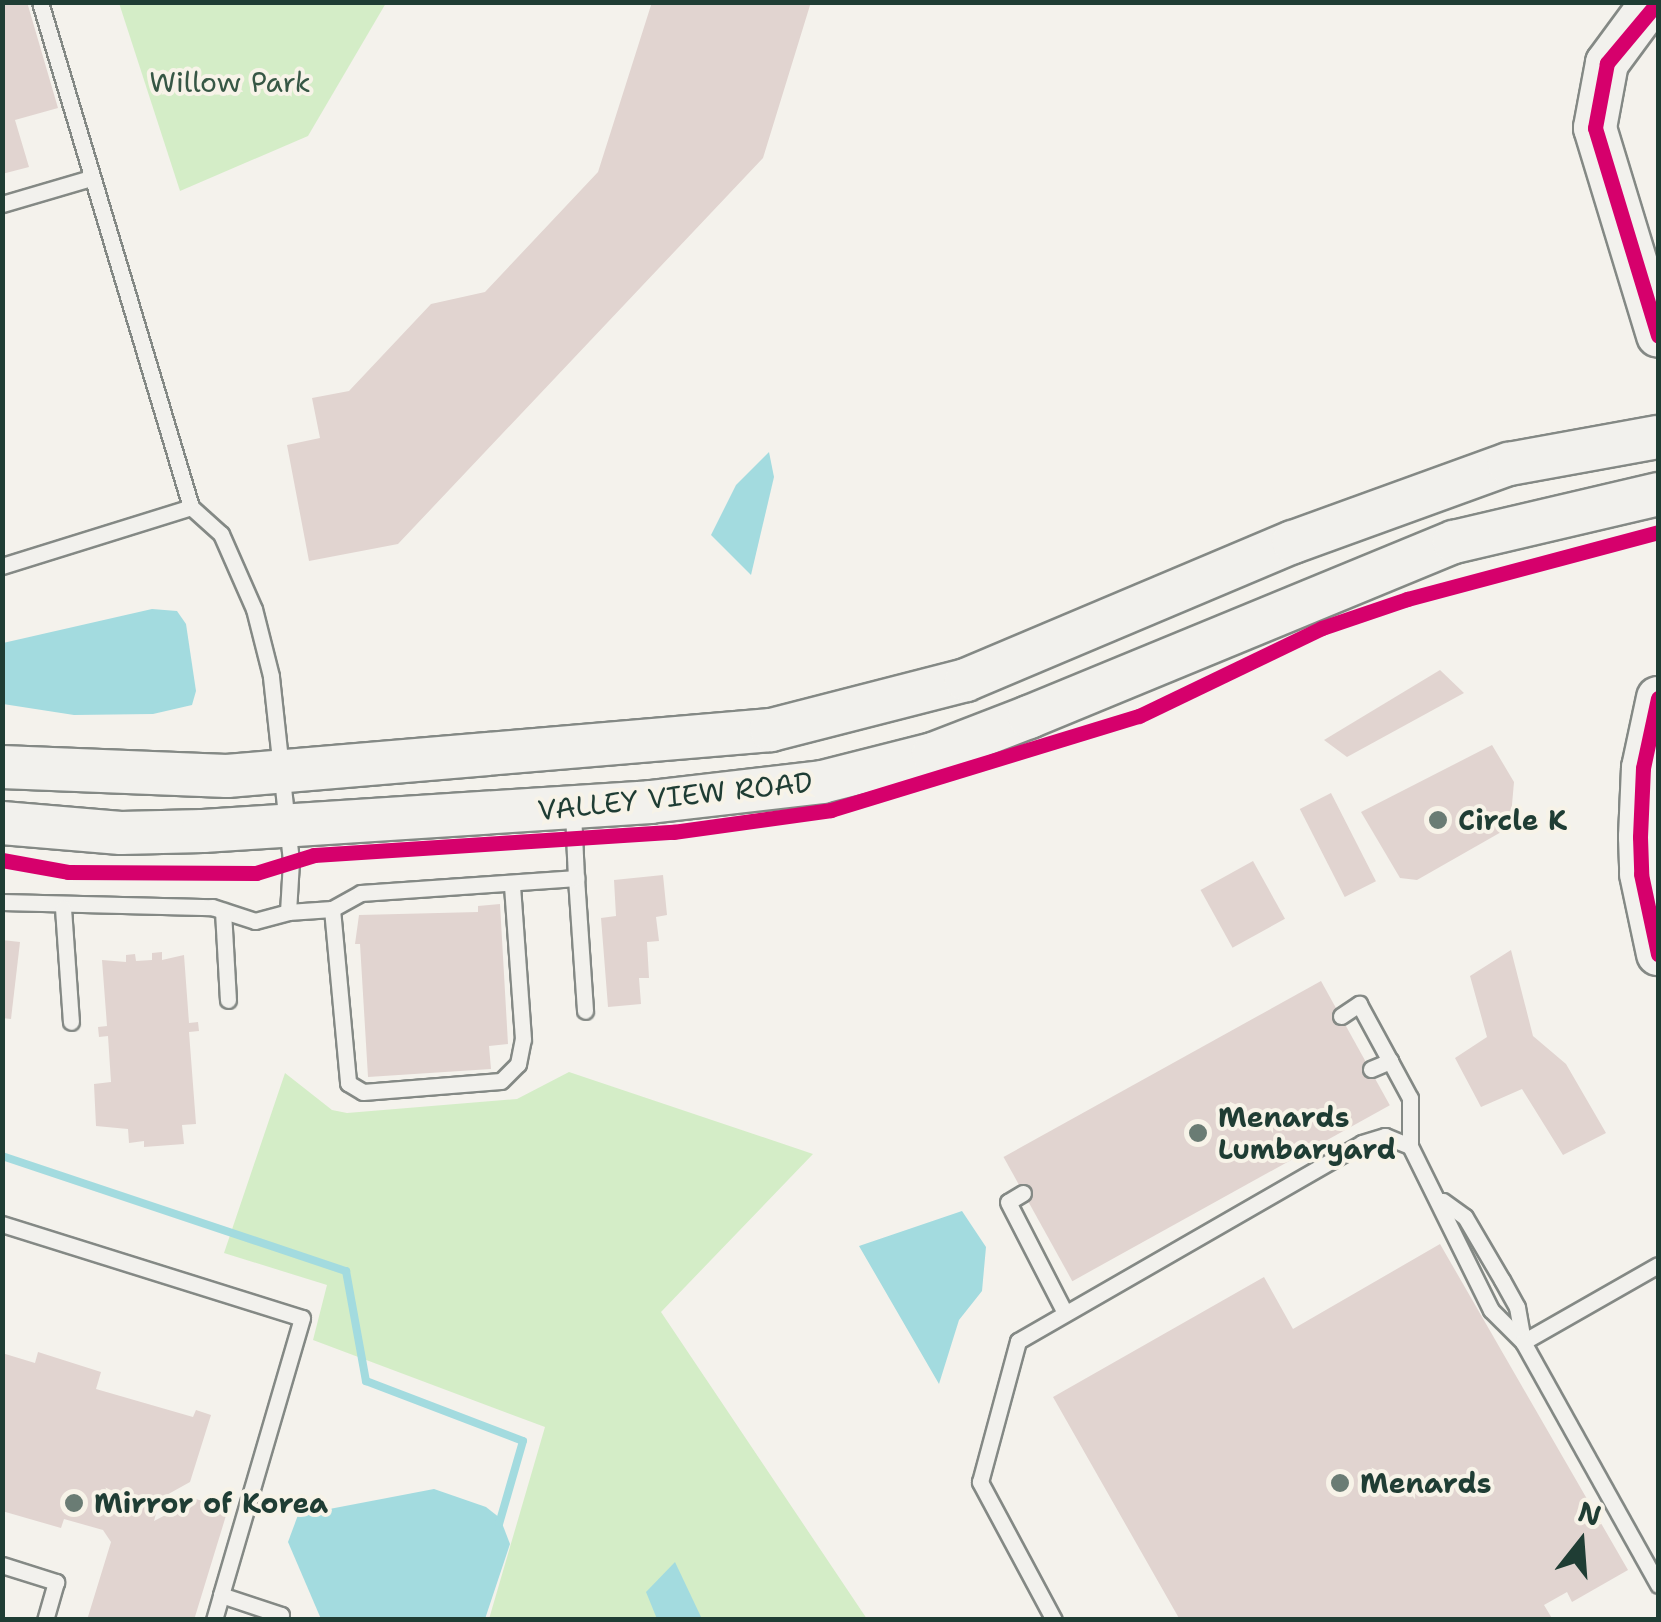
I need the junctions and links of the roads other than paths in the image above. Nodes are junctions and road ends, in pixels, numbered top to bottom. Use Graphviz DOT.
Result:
graph roads {
  1 [pos="40,2"];
  2 [pos="1654,4"];
  3 [pos="91,178"];
  4 [pos="2,204"];
  5 [pos="1658,336"];
  6 [pos="1658,437"];
  7 [pos="1658,494"];
  8 [pos="192,507"];
  9 [pos="2,566"];
  10 [pos="1658,698"];
  11 [pos="2,768"];
  12 [pos="284,773"];
  13 [pos="573,807"];
  14 [pos="2,823"];
  15 [pos="286,826"];
  16 [pos="1650,835"];
  17 [pos="576,878"];
  18 [pos="512,884"];
  19 [pos="2,902"];
  20 [pos="63,908"];
  21 [pos="332,909"];
  22 [pos="223,911"];
  23 [pos="288,912"];
  24 [pos="1658,954"];
  25 [pos="228,1000"];
  26 [pos="585,1012"];
  27 [pos="1341,1016"];
  28 [pos="72,1022"];
  29 [pos="1390,1061"];
  30 [pos="1371,1070"];
  31 [pos="1410,1146"];
  32 [pos="1023,1192"];
  33 [pos="1443,1201"];
  34 [pos="2,1224"];
  35 [pos="1054,1250"];
  36 [pos="1038,1259"];
  37 [pos="1658,1265"];
  38 [pos="1064,1311"];
  39 [pos="1523,1342"];
  40 [pos="2,1565"];
  41 [pos="1658,1585"];
  42 [pos="221,1595"];
  43 [pos="45,1620"];
  44 [pos="214,1620"];
  45 [pos="279,1620"];
  46 [pos="1054,1620"];
  1 -- 3 [label="lane"];
  2 -- 5 [label="main road"];
  3 -- 4 [label="lane"];
  3 -- 8 [label="lane"];
  6 -- 12 [label="main road, VALLEY VIEW ROAD"];
  7 -- 13 [label="main road, VALLEY VIEW ROAD"];
  8 -- 9 [label="lane"];
  8 -- 12 [label="lane"];
  10 -- 16 [label="main road"];
  11 -- 12 [label="main road, VALLEY VIEW ROAD"];
  12 -- 15 [label="lane"];
  13 -- 15 [label="main road, VALLEY VIEW ROAD"];
  13 -- 17 [label="lane"];
  14 -- 15 [label="main road, VALLEY VIEW ROAD"];
  15 -- 23 [label="lane"];
  16 -- 24 [label="main road"];
  17 -- 18 [label="lane"];
  17 -- 26 [label="lane"];
  18 -- 21 [label="lane"];
  18 -- 21 [label="lane"];
  19 -- 20 [label="lane"];
  20 -- 22 [label="lane"];
  20 -- 28 [label="lane"];
  21 -- 23 [label="lane"];
  22 -- 23 [label="lane"];
  22 -- 25 [label="lane"];
  27 -- 29 [label="lane"];
  29 -- 30 [label="lane"];
  29 -- 31 [label="lane"];
  31 -- 33 [label="lane"];
  31 -- 38 [label="lane"];
  32 -- 36 [label="lane"];
  33 -- 39 [label="lane"];
  33 -- 39 [label="lane"];
  34 -- 42 [label="lane"];
  35 -- 36 [label="lane"];
  36 -- 38 [label="lane"];
  37 -- 39 [label="lane"];
  38 -- 46 [label="lane"];
  39 -- 41 [label="lane"];
  40 -- 43 [label="lane"];
  42 -- 44 [label="lane"];
  42 -- 45 [label="lane"];
}
